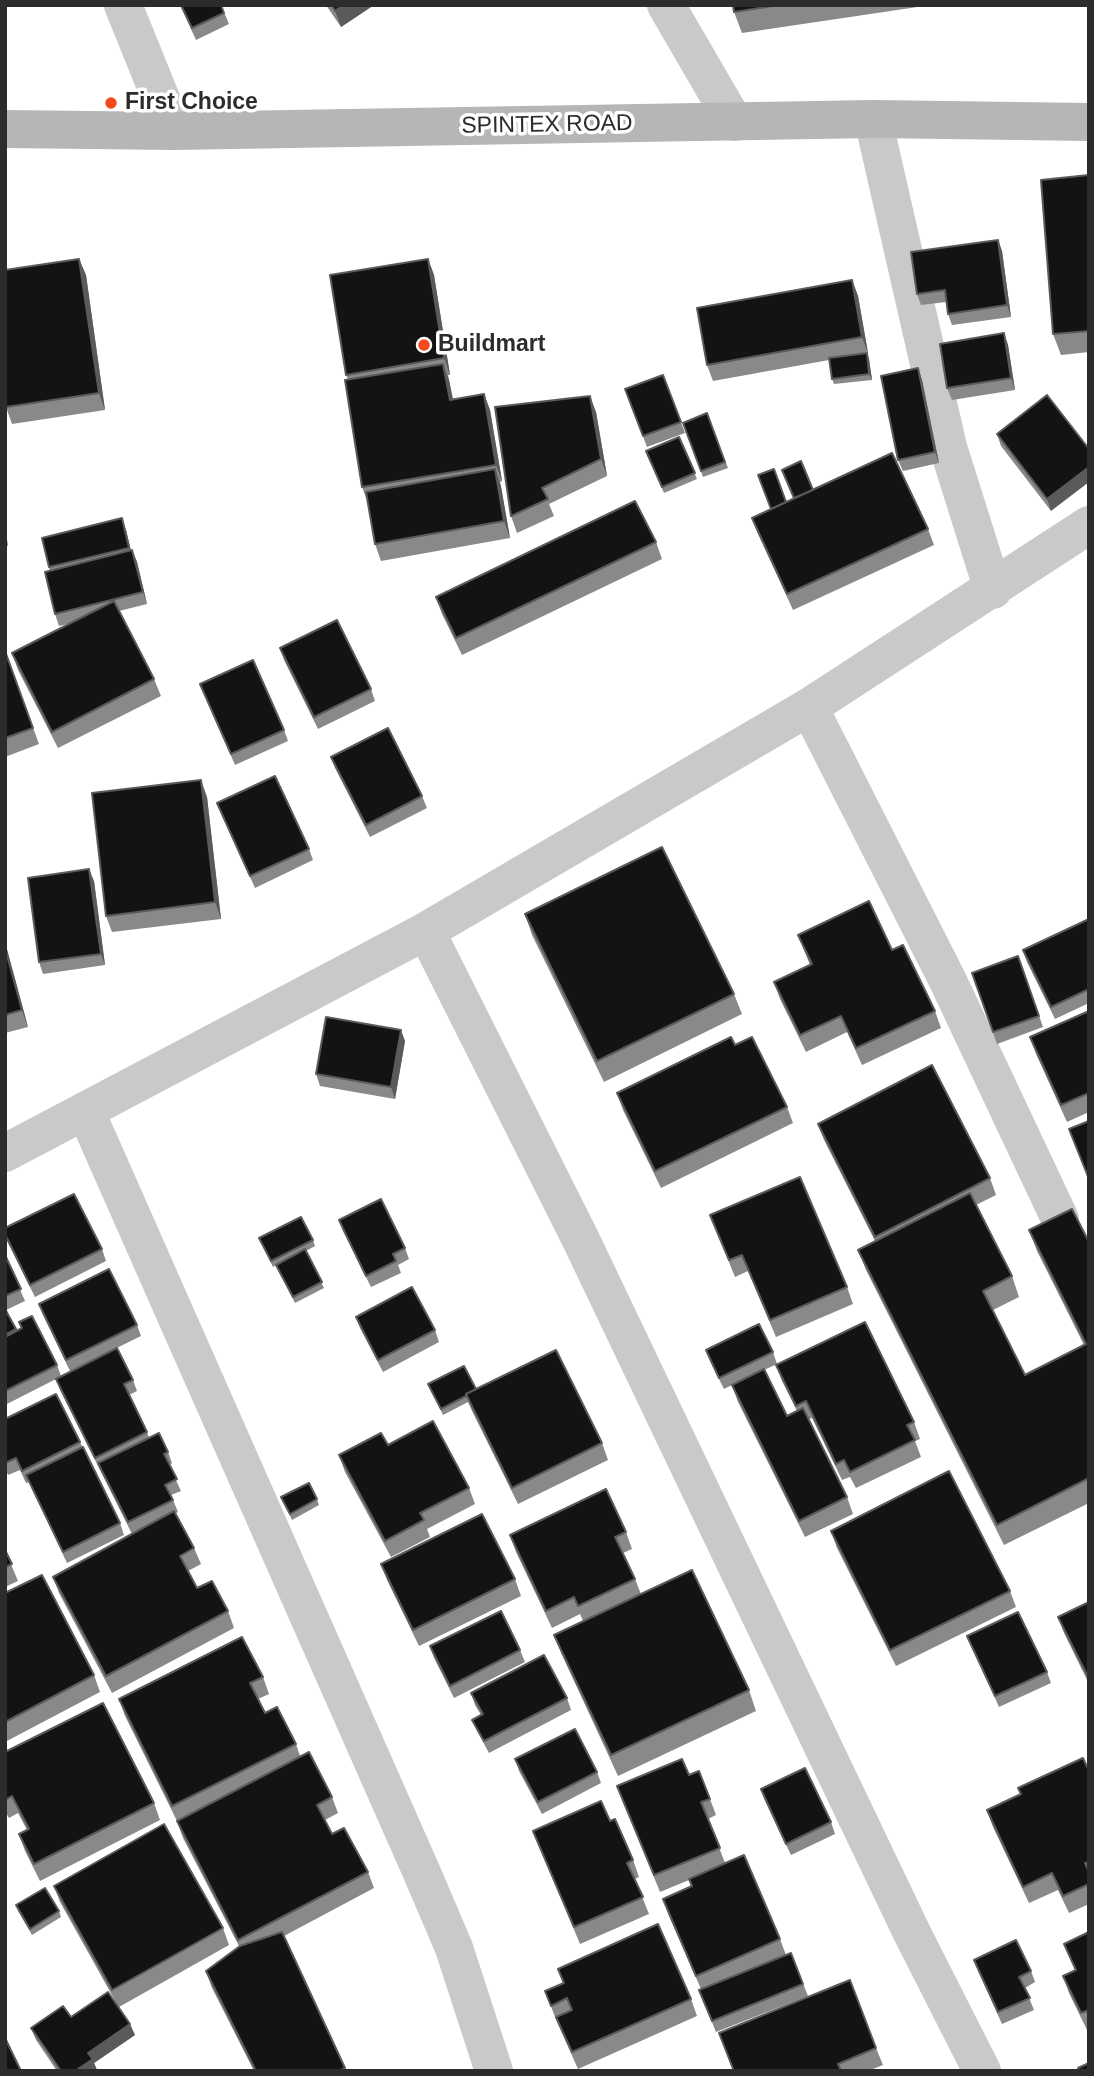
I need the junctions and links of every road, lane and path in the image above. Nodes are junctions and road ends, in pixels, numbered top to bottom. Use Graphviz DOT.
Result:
graph roads {
  1 [pos="123,5"];
  2 [pos="666,5"];
  3 [pos="873,119"];
  4 [pos="734,122"];
  5 [pos="1089,122"];
  6 [pos="5,129"];
  7 [pos="174,131"];
  8 [pos="1089,525"];
  9 [pos="993,590"];
  10 [pos="809,707"];
  11 [pos="426,931"];
  12 [pos="86,1112"];
  13 [pos="5,1153"];
  14 [pos="1060,1219"];
  15 [pos="494,2071"];
  16 [pos="982,2071"];
  1 -- 7 [label="street"];
  2 -- 4 [label="street"];
  3 -- 4 [label="main road, SPINTEX ROAD"];
  3 -- 5 [label="main road, SPINTEX ROAD"];
  3 -- 9 [label="street"];
  4 -- 7 [label="main road, SPINTEX ROAD"];
  6 -- 7 [label="main road, SPINTEX ROAD"];
  8 -- 9 [label="street"];
  9 -- 10 [label="street"];
  10 -- 11 [label="street"];
  10 -- 14 [label="street"];
  11 -- 12 [label="street"];
  11 -- 16 [label="street"];
  12 -- 13 [label="street"];
  12 -- 15 [label="street"];
}
